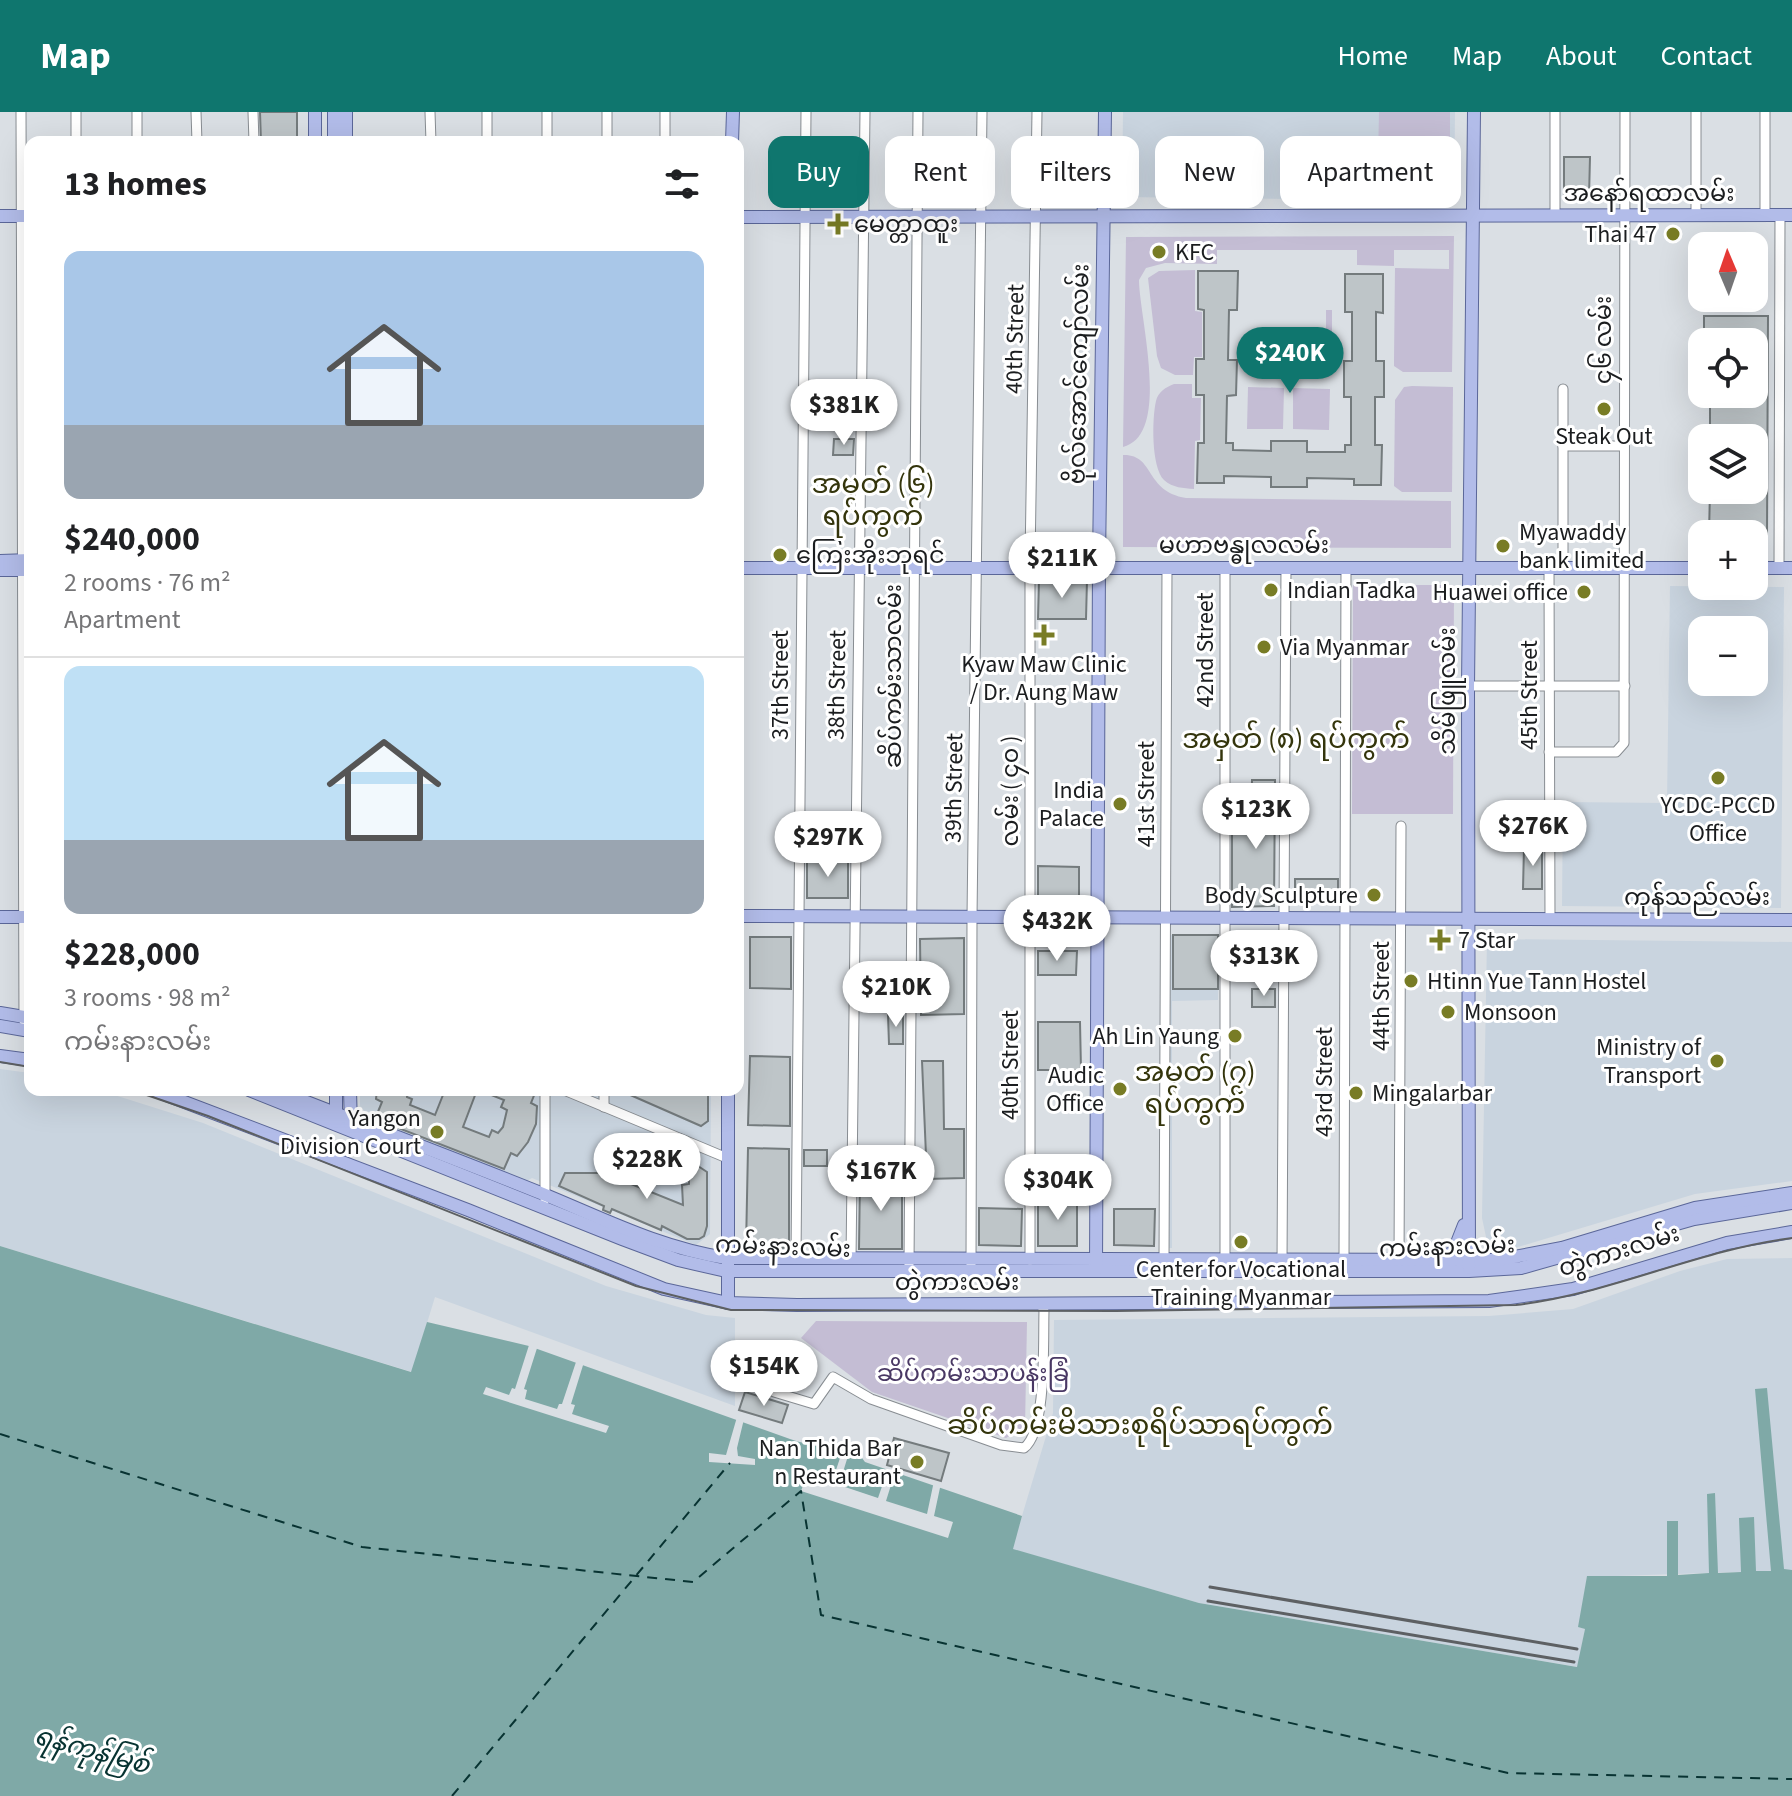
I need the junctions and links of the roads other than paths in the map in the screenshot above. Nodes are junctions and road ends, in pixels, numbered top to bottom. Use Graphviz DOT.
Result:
graph roads {
  1 [pos="21,112"];
  2 [pos="76,112"];
  3 [pos="137,112"];
  4 [pos="196,112"];
  5 [pos="253,112"];
  6 [pos="315,112"];
  7 [pos="334,112"];
  8 [pos="346,112"];
  9 [pos="430,112"];
  10 [pos="487,112"];
  11 [pos="547,112"];
  12 [pos="607,112"];
  13 [pos="665,112"];
  14 [pos="733,112"];
  15 [pos="806,112"];
  16 [pos="865,112"];
  17 [pos="918,112"];
  18 [pos="982,112"];
  19 [pos="1037,112"];
  20 [pos="1105,112"];
  21 [pos="1474,112"];
  22 [pos="1555,112"];
  23 [pos="1625,112"];
  24 [pos="1696,112"];
  25 [pos="1765,112"];
  26 [pos="76,136"];
  27 [pos="137,136"];
  28 [pos="197,136"];
  29 [pos="254,136"];
  30 [pos="315,136"];
  31 [pos="334,136"];
  32 [pos="346,136"];
  33 [pos="431,136"];
  34 [pos="487,136"];
  35 [pos="547,136"];
  36 [pos="607,136"];
  37 [pos="665,136"];
  38 [pos="732,136"];
  39 [pos="24,174"];
  40 [pos="1473,214"];
  41 [pos="1555,215"];
  42 [pos="1696,215"];
  43 [pos="1765,215"];
  44 [pos="1786,215"];
  45 [pos="0,216"];
  46 [pos="24,216"];
  47 [pos="1624,216"];
  48 [pos="744,217"];
  49 [pos="807,217"];
  50 [pos="864,217"];
  51 [pos="918,217"];
  52 [pos="982,217"];
  53 [pos="1038,217"];
  54 [pos="1103,217"];
  55 [pos="1563,389"];
  56 [pos="1563,446"];
  57 [pos="1623,446"];
  58 [pos="0,561"];
  59 [pos="800,563"];
  60 [pos="858,563"];
  61 [pos="913,564"];
  62 [pos="977,564"];
  63 [pos="1030,564"];
  64 [pos="1563,564"];
  65 [pos="1623,564"];
  66 [pos="24,565"];
  67 [pos="24,565"];
  68 [pos="1167,567"];
  69 [pos="1225,567"];
  70 [pos="1286,567"];
  71 [pos="1471,567"];
  72 [pos="1549,567"];
  73 [pos="1688,567"];
  74 [pos="744,568"];
  75 [pos="1099,568"];
  76 [pos="1346,568"];
  77 [pos="1786,568"];
  78 [pos="0,570"];
  79 [pos="1468,686"];
  80 [pos="1549,686"];
  81 [pos="1625,686"];
  82 [pos="1549,752"];
  83 [pos="1401,826"];
  84 [pos="744,916"];
  85 [pos="800,916"];
  86 [pos="0,917"];
  87 [pos="24,917"];
  88 [pos="855,917"];
  89 [pos="912,917"];
  90 [pos="972,917"];
  91 [pos="1030,918"];
  92 [pos="1098,918"];
  93 [pos="1166,918"];
  94 [pos="1226,918"];
  95 [pos="1284,918"];
  96 [pos="1344,918"];
  97 [pos="1401,918"];
  98 [pos="1468,918"];
  99 [pos="1550,919"];
  100 [pos="1792,920"];
  101 [pos="0,1013"];
  102 [pos="24,1023"];
  103 [pos="24,1024"];
  104 [pos="0,1026"];
  105 [pos="0,1056"];
  106 [pos="24,1059"];
  107 [pos="169,1096"];
  108 [pos="266,1096"];
  109 [pos="288,1096"];
  110 [pos="336,1096"];
  111 [pos="350,1096"];
  112 [pos="545,1096"];
  113 [pos="578,1096"];
  114 [pos="604,1096"];
  115 [pos="728,1096"];
  116 [pos="604,1107"];
  117 [pos="336,1120"];
  118 [pos="351,1125"];
  119 [pos="727,1158"];
  120 [pos="1792,1193"];
  121 [pos="544,1201"];
  122 [pos="1792,1203"];
  123 [pos="1467,1214"];
  124 [pos="1695,1214"];
  125 [pos="1792,1232"];
  126 [pos="1097,1245"];
  127 [pos="796,1259"];
  128 [pos="851,1259"];
  129 [pos="1030,1260"];
  130 [pos="1077,1260"];
  131 [pos="1498,1260"];
  132 [pos="1115,1261"];
  133 [pos="1164,1261"];
  134 [pos="1225,1261"];
  135 [pos="1344,1261"];
  136 [pos="1406,1261"];
  137 [pos="726,1265"];
  138 [pos="909,1266"];
  139 [pos="971,1266"];
  140 [pos="1282,1266"];
  141 [pos="1469,1266"];
  142 [pos="1096,1267"];
  143 [pos="728,1303"];
  144 [pos="1041,1304"];
  145 [pos="774,1392"];
  1 -- 39 [label="street"];
  2 -- 26 [label="street"];
  3 -- 27 [label="street"];
  4 -- 28 [label="street"];
  5 -- 29 [label="street"];
  6 -- 30 [label="main road"];
  7 -- 31 [label="main road"];
  8 -- 32 [label="main road"];
  9 -- 33 [label="street"];
  10 -- 34 [label="street"];
  11 -- 35 [label="street"];
  12 -- 36 [label="street"];
  13 -- 37 [label="street"];
  14 -- 38 [label="main road"];
  15 -- 49 [label="street, 37th Street"];
  16 -- 50 [label="street, 38th Street"];
  17 -- 51 [label="street"];
  18 -- 52 [label="street, 39th Street"];
  19 -- 53 [label="street, 40th Street"];
  20 -- 54 [label="main road, ဗိုလ်အောင်ကျော်လမ်း"];
  21 -- 40 [label="main road, သိမ်ဖြူလမ်း"];
  22 -- 41 [label="street"];
  23 -- 47 [label="street, ၄၆ လမ်း"];
  24 -- 42 [label="street"];
  25 -- 43 [label="street"];
  40 -- 41 [label="main road, အနော်ရထာလမ်း"];
  40 -- 54 [label="main road, အနော်ရထာလမ်း"];
  40 -- 71 [label="main road, သိမ်ဖြူလမ်း"];
  41 -- 47 [label="main road, အနော်ရထာလမ်း"];
  42 -- 43 [label="main road, အနော်ရထာလမ်း"];
  42 -- 47 [label="main road, အနော်ရထာလမ်း"];
  43 -- 44 [label="main road, အနော်ရထာလမ်း"];
  44 -- 77 [label="street"];
  45 -- 46 [label="main road"];
  47 -- 57 [label="street, ၄၆ လမ်း"];
  48 -- 49 [label="main road, အနော်ရထာလမ်း"];
  49 -- 50 [label="main road, အနော်ရထာလမ်း"];
  49 -- 59 [label="street, 37th Street"];
  50 -- 51 [label="main road, အနော်ရထာလမ်း"];
  50 -- 60 [label="street, 38th Street"];
  51 -- 52 [label="main road, အနော်ရထာလမ်း"];
  51 -- 61 [label="street, ဆိပ်ကမ်းသာလမ်း"];
  52 -- 53 [label="main road, အနော်ရထာလမ်း"];
  52 -- 62 [label="street, 39th Street"];
  53 -- 54 [label="main road, အနော်ရထာလမ်း"];
  53 -- 63 [label="street, 40th Street"];
  54 -- 75 [label="main road, ဗိုလ်အောင်ကျော်လမ်း"];
  55 -- 56 [label="street"];
  56 -- 57 [label="street"];
  56 -- 64 [label="street"];
  57 -- 65 [label="street, ၄၆ လမ်း"];
  58 -- 66 [label="main road"];
  59 -- 60 [label="main road, မဟာဗန္ဓုလလမ်း"];
  59 -- 74 [label="main road, မဟာဗန္ဓုလလမ်း"];
  59 -- 85 [label="street, 37th Street"];
  60 -- 61 [label="main road, မဟာဗန္ဓုလလမ်း"];
  60 -- 88 [label="street, 38th Street"];
  61 -- 62 [label="main road, မဟာဗန္ဓုလလမ်း"];
  61 -- 89 [label="street, ဆိပ်ကမ်းသာလမ်း"];
  62 -- 63 [label="main road, မဟာဗန္ဓုလလမ်း"];
  62 -- 90 [label="street, 39th Street"];
  63 -- 75 [label="main road, မဟာဗန္ဓုလလမ်း"];
  63 -- 91 [label="street, လမ်း ( ၄၀ )"];
  64 -- 65 [label="main road, မဟာဗန္ဓုလလမ်း"];
  64 -- 72 [label="main road, မဟာဗန္ဓုလလမ်း"];
  65 -- 73 [label="main road, မဟာဗန္ဓုလလမ်း"];
  65 -- 81 [label="street, ၄၆ လမ်း"];
  67 -- 78 [label="main road"];
  68 -- 69 [label="main road, မဟာဗန္ဓုလလမ်း"];
  68 -- 75 [label="main road, မဟာဗန္ဓုလလမ်း"];
  68 -- 93 [label="street, 41st Street"];
  69 -- 70 [label="main road, မဟာဗန္ဓုလလမ်း"];
  69 -- 94 [label="street, 42nd Street"];
  70 -- 76 [label="main road, မဟာဗန္ဓုလလမ်း"];
  70 -- 95 [label="street"];
  71 -- 72 [label="main road, မဟာဗန္ဓုလလမ်း"];
  71 -- 76 [label="main road, မဟာဗန္ဓုလလမ်း"];
  71 -- 79 [label="main road, သိမ်ဖြူလမ်း"];
  72 -- 80 [label="street, 45th Street"];
  75 -- 92 [label="main road, ဗိုလ်အောင်ကျော်လမ်း"];
  76 -- 96 [label="street, 43rd Street"];
  79 -- 80 [label="street"];
  79 -- 98 [label="main road, သိမ်ဖြူလမ်း"];
  80 -- 81 [label="street"];
  80 -- 82 [label="street, 45th Street"];
  81 -- 82 [label="street, ၄၆ လမ်း"];
  82 -- 99 [label="street, 45th Street"];
  83 -- 97 [label="street, 44th Street"];
  84 -- 85 [label="main road, ကုန်သည်လမ်း"];
  85 -- 88 [label="main road, ကုန်သည်လမ်း"];
  85 -- 127 [label="street, 37th Street"];
  86 -- 87 [label="main road"];
  88 -- 89 [label="main road, ကုန်သည်လမ်း"];
  88 -- 128 [label="street, 38th Street"];
  89 -- 90 [label="main road, ကုန်သည်လမ်း"];
  89 -- 138 [label="street, ဆိပ်ကမ်းသာလမ်း"];
  90 -- 91 [label="main road, ကုန်သည်လမ်း"];
  90 -- 139 [label="street, 39th Street"];
  91 -- 92 [label="main road, ကုန်သည်လမ်း"];
  91 -- 129 [label="street, 40th Street"];
  92 -- 93 [label="main road, ကုန်သည်လမ်း"];
  92 -- 126 [label="main road, ဗိုလ်အောင်ကျော်လမ်း"];
  93 -- 94 [label="main road, ကုန်သည်လမ်း"];
  93 -- 133 [label="street, 41st Street"];
  94 -- 95 [label="main road, ကုန်သည်လမ်း"];
  94 -- 134 [label="street, 42nd Street"];
  95 -- 96 [label="main road, ကုန်သည်လမ်း"];
  95 -- 140 [label="street"];
  96 -- 97 [label="main road, ကုန်သည်လမ်း"];
  96 -- 135 [label="street, 43rd Street"];
  97 -- 98 [label="main road, ကုန်သည်လမ်း"];
  97 -- 136 [label="street, 44th Street"];
  98 -- 99 [label="main road, ကုန်သည်လမ်း"];
  98 -- 123 [label="main road, သိမ်ဖြူလမ်း"];
  99 -- 100 [label="main road, ကုန်သည်လမ်း"];
  101 -- 102 [label="main road"];
  103 -- 104 [label="main road"];
  105 -- 106 [label="main road"];
  107 -- 143 [label="main road, တွဲကားလမ်း"];
  108 -- 117 [label="main road, ကမ်းနားလမ်း"];
  109 -- 117 [label="main road, ကမ်းနားလမ်း"];
  110 -- 117 [label="main road"];
  111 -- 118 [label="main road"];
  112 -- 121 [label="street"];
  113 -- 116 [label="street"];
  114 -- 116 [label="street"];
  115 -- 119 [label="main road"];
  116 -- 119 [label="street"];
  117 -- 118 [label="main road, ကမ်းနားလမ်း"];
  118 -- 121 [label="main road, ကမ်းနားလမ်း"];
  119 -- 137 [label="main road"];
  120 -- 124 [label="main road, ကမ်းနားလမ်း"];
  121 -- 137 [label="main road, ကမ်းနားလမ်း"];
  122 -- 124 [label="main road, ကမ်းနားလမ်း"];
  123 -- 131 [label="main road"];
  123 -- 136 [label="main road"];
  123 -- 141 [label="main road, သိမ်ဖြူလမ်း"];
  124 -- 131 [label="main road, ကမ်းနားလမ်း"];
  124 -- 141 [label="main road, ကမ်းနားလမ်း"];
  125 -- 144 [label="main road, တွဲကားလမ်း"];
  126 -- 130 [label="main road"];
  126 -- 132 [label="main road"];
  126 -- 142 [label="main road, ဗိုလ်အောင်ကျော်လမ်း"];
  127 -- 128 [label="main road, ကမ်းနားလမ်း"];
  127 -- 137 [label="main road, ကမ်းနားလမ်း"];
  128 -- 138 [label="main road, ကမ်းနားလမ်း"];
  129 -- 130 [label="main road, ကမ်းနားလမ်း"];
  129 -- 139 [label="main road, ကမ်းနားလမ်း"];
  130 -- 142 [label="main road, ကမ်းနားလမ်း"];
  131 -- 141 [label="main road, ကမ်းနားလမ်း"];
  132 -- 133 [label="main road, ကမ်းနားလမ်း"];
  132 -- 142 [label="main road, ကမ်းနားလမ်း"];
  133 -- 134 [label="main road, ကမ်းနားလမ်း"];
  134 -- 140 [label="main road, ကမ်းနားလမ်း"];
  135 -- 136 [label="main road, ကမ်းနားလမ်း"];
  135 -- 140 [label="main road, ကမ်းနားလမ်း"];
  136 -- 141 [label="main road, ကမ်းနားလမ်း"];
  137 -- 138 [label="main road, ကမ်းနားလမ်း"];
  137 -- 143 [label="main road"];
  138 -- 139 [label="main road, ကမ်းနားလမ်း"];
  139 -- 142 [label="main road, ကမ်းနားလမ်း"];
  140 -- 141 [label="main road, ကမ်းနားလမ်း"];
  140 -- 142 [label="main road, ကမ်းနားလမ်း"];
  143 -- 144 [label="main road, တွဲကားလမ်း"];
  144 -- 145 [label="street"];
}
